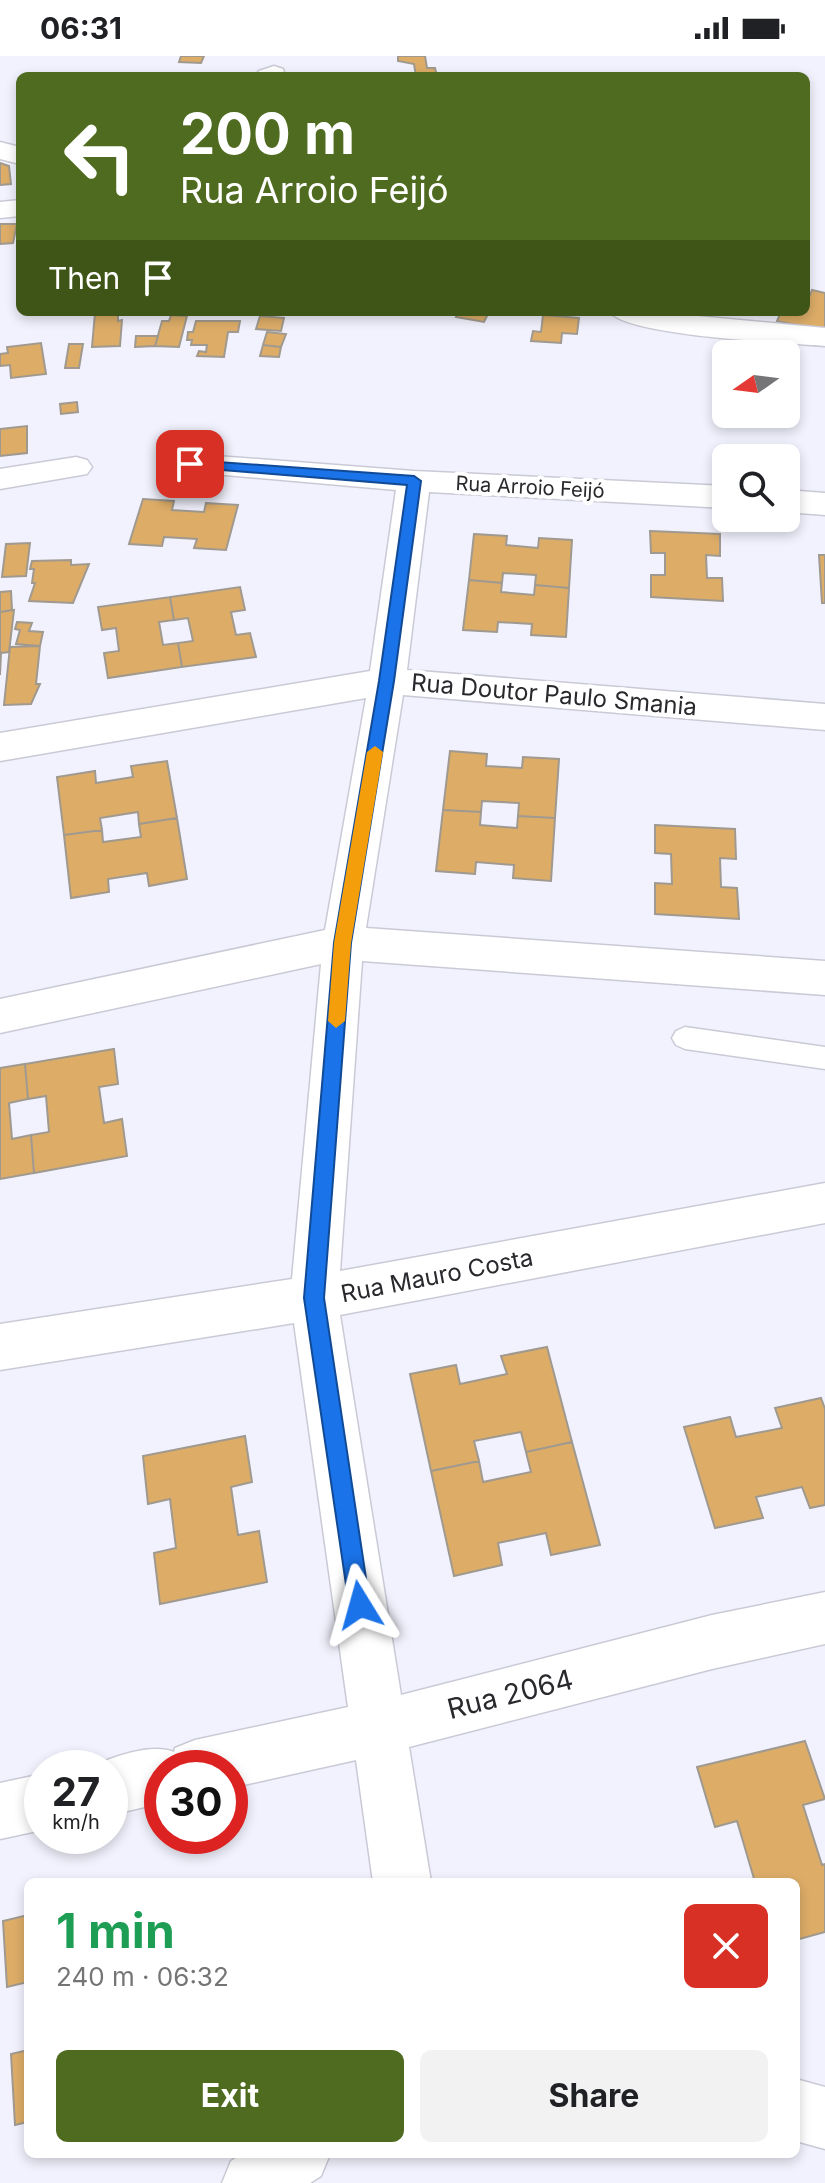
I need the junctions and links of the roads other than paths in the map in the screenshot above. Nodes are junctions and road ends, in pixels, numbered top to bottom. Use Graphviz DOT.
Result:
graph roads {
  1 [pos="637,316"];
  2 [pos="825,337"];
  3 [pos="190,464"];
  4 [pos="76,467"];
  5 [pos="0,479"];
  6 [pos="414,481"];
  7 [pos="712,496"];
  8 [pos="800,502"];
  9 [pos="825,504"];
  10 [pos="387,681"];
  11 [pos="825,717"];
  12 [pos="0,747"];
  13 [pos="343,943"];
  14 [pos="825,978"];
  15 [pos="0,1016"];
  16 [pos="685,1038"];
  17 [pos="825,1058"];
  18 [pos="825,1203"];
  19 [pos="314,1298"];
  20 [pos="0,1347"];
  21 [pos="825,1618"];
  22 [pos="378,1728"];
  23 [pos="248,1756"];
  24 [pos="24,1806"];
  25 [pos="0,1811"];
  26 [pos="401,1878"];
  27 [pos="800,2111"];
  28 [pos="825,2118"];
  29 [pos="293,2158"];
  30 [pos="253,2183"];
  1 -- 2 [label="street"];
  3 -- 6 [label="street, Rua Arroio Feijó"];
  4 -- 5 [label="street"];
  6 -- 7 [label="street, Rua Arroio Feijó"];
  6 -- 10 [label="street"];
  8 -- 9 [label="street"];
  10 -- 11 [label="street, Rua Doutor Paulo Smania"];
  10 -- 12 [label="street, Rua Doutor Paulo Smania"];
  10 -- 13 [label="street"];
  13 -- 14 [label="street"];
  13 -- 15 [label="street"];
  13 -- 19 [label="street"];
  16 -- 17 [label="lane"];
  18 -- 19 [label="street, Rua Mauro Costa"];
  19 -- 20 [label="street, Rua Mauro Costa"];
  19 -- 22 [label="street"];
  21 -- 22 [label="street, Rua 2064"];
  22 -- 23 [label="street, Rua 2064"];
  22 -- 26 [label="street"];
  24 -- 25 [label="street"];
  27 -- 28 [label="street"];
  29 -- 30 [label="street"];
}
